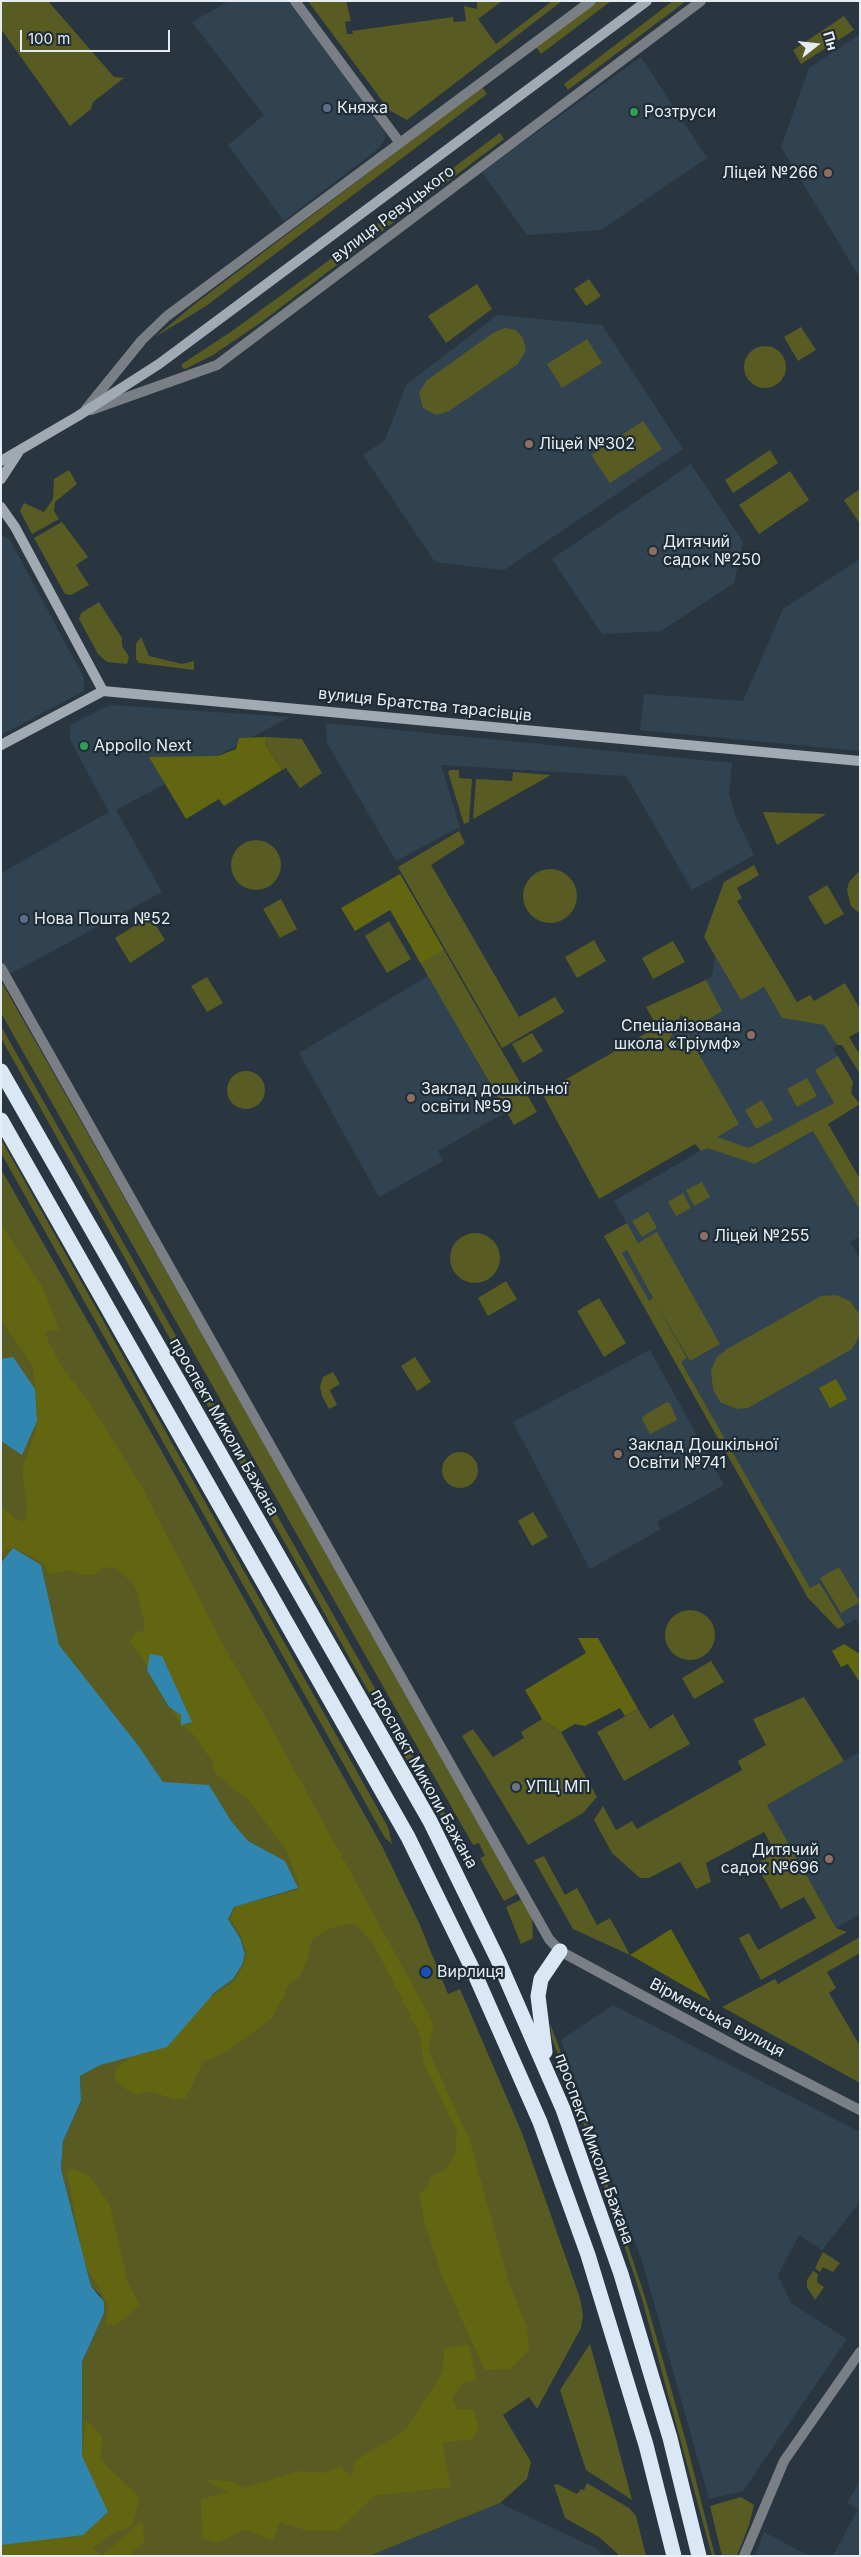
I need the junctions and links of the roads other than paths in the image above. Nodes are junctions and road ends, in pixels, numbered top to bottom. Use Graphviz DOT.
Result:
graph roads {
  1 [pos="295,1"];
  2 [pos="591,1"];
  3 [pos="647,1"];
  4 [pos="701,1"];
  5 [pos="400,143"];
  6 [pos="83,413"];
  7 [pos="20,450"];
  8 [pos="1,453"];
  9 [pos="1,461"];
  10 [pos="1,479"];
  11 [pos="1,507"];
  12 [pos="103,691"];
  13 [pos="1,745"];
  14 [pos="860,761"];
  15 [pos="1,968"];
  16 [pos="1,1071"];
  17 [pos="1,1120"];
  18 [pos="560,1951"];
  19 [pos="548,2071"];
  20 [pos="860,2110"];
  21 [pos="860,2352"];
  22 [pos="674,2556"];
  23 [pos="699,2556"];
  24 [pos="744,2556"];
  1 -- 5 [label="street"];
  2 -- 5 [label="street, вулиця Ревуцького"];
  3 -- 6 [label="street, вулиця Ревуцького"];
  4 -- 6 [label="street, вулиця Ревуцького"];
  5 -- 6 [label="street, вулиця Ревуцького"];
  6 -- 7 [label="street, вулиця Ревуцького"];
  7 -- 8 [label="street"];
  7 -- 9 [label="street, вулиця Ревуцького"];
  7 -- 10 [label="street"];
  11 -- 12 [label="street"];
  12 -- 13 [label="street"];
  12 -- 14 [label="street, вулиця Братства тарасівців"];
  15 -- 18 [label="street, проспект Миколи Бажана"];
  16 -- 19 [label="highway, проспект Миколи Бажана"];
  17 -- 22 [label="highway"];
  18 -- 19 [label="highway"];
  18 -- 20 [label="street, Вірменська вулиця"];
  19 -- 23 [label="highway, проспект Миколи Бажана"];
  21 -- 24 [label="street"];
}
